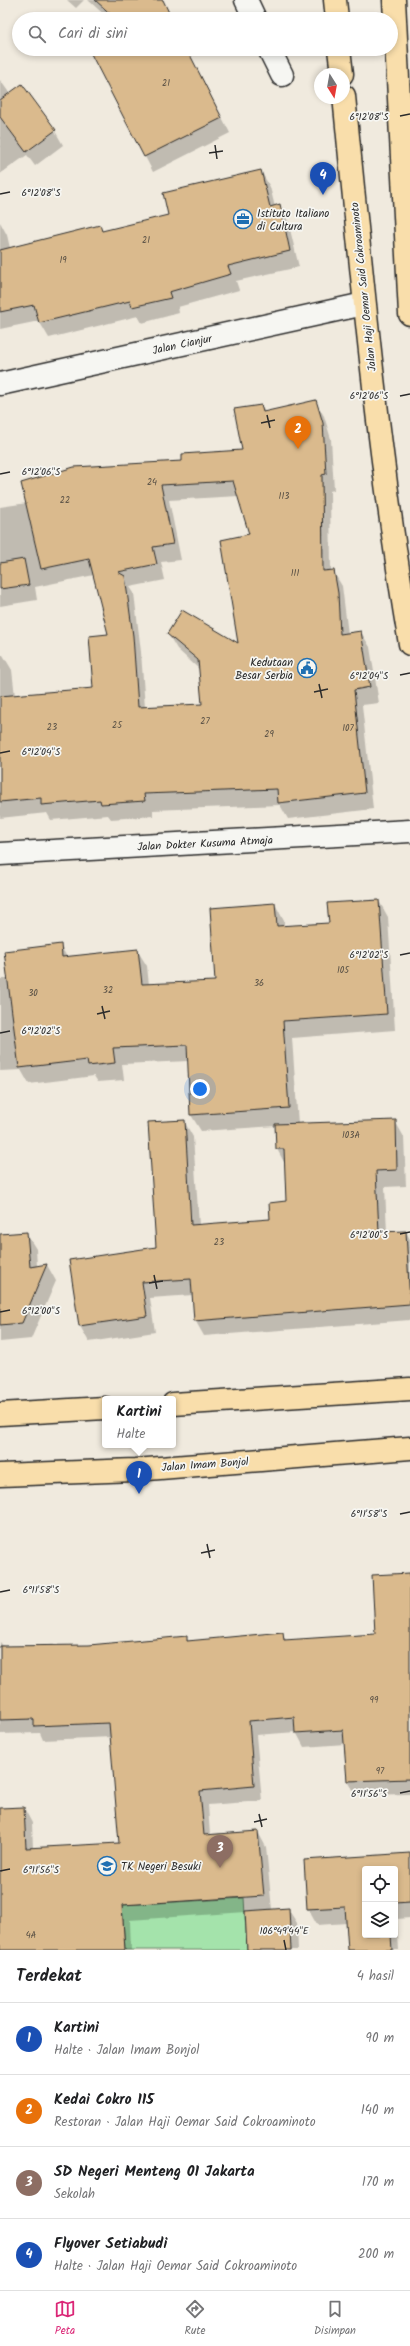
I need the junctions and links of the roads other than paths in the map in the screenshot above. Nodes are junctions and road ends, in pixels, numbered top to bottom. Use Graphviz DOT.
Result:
graph roads {
  1 [pos="246,0"];
  2 [pos="335,0"];
  3 [pos="394,0"];
  4 [pos="252,12"];
  5 [pos="336,12"];
  6 [pos="395,12"];
  7 [pos="273,56"];
  8 [pos="341,56"];
  9 [pos="397,56"];
  10 [pos="342,68"];
  11 [pos="282,75"];
  12 [pos="345,104"];
  13 [pos="364,304"];
  14 [pos="410,314"];
  15 [pos="0,384"];
  16 [pos="410,644"];
  17 [pos="410,831"];
  18 [pos="0,854"];
  19 [pos="410,1389"];
  20 [pos="176,1404"];
  21 [pos="102,1408"];
  22 [pos="0,1414"];
  23 [pos="410,1448"];
  24 [pos="0,1475"];
  1 -- 4 [label="street"];
  2 -- 5 [label="main road"];
  3 -- 6 [label="main road"];
  7 -- 11 [label="street"];
  8 -- 10 [label="main road"];
  9 -- 14 [label="main road"];
  12 -- 13 [label="main road, Jalan Haji Oemar Said Cokroaminoto"];
  13 -- 15 [label="street, Jalan Cianjur"];
  13 -- 16 [label="main road, Jalan Haji Oemar Said Cokroaminoto"];
  17 -- 18 [label="street, Jalan Dokter Kusuma Atmaja"];
  19 -- 20 [label="main road"];
  21 -- 22 [label="main road"];
  23 -- 24 [label="main road, Jalan Imam Bonjol"];
}
